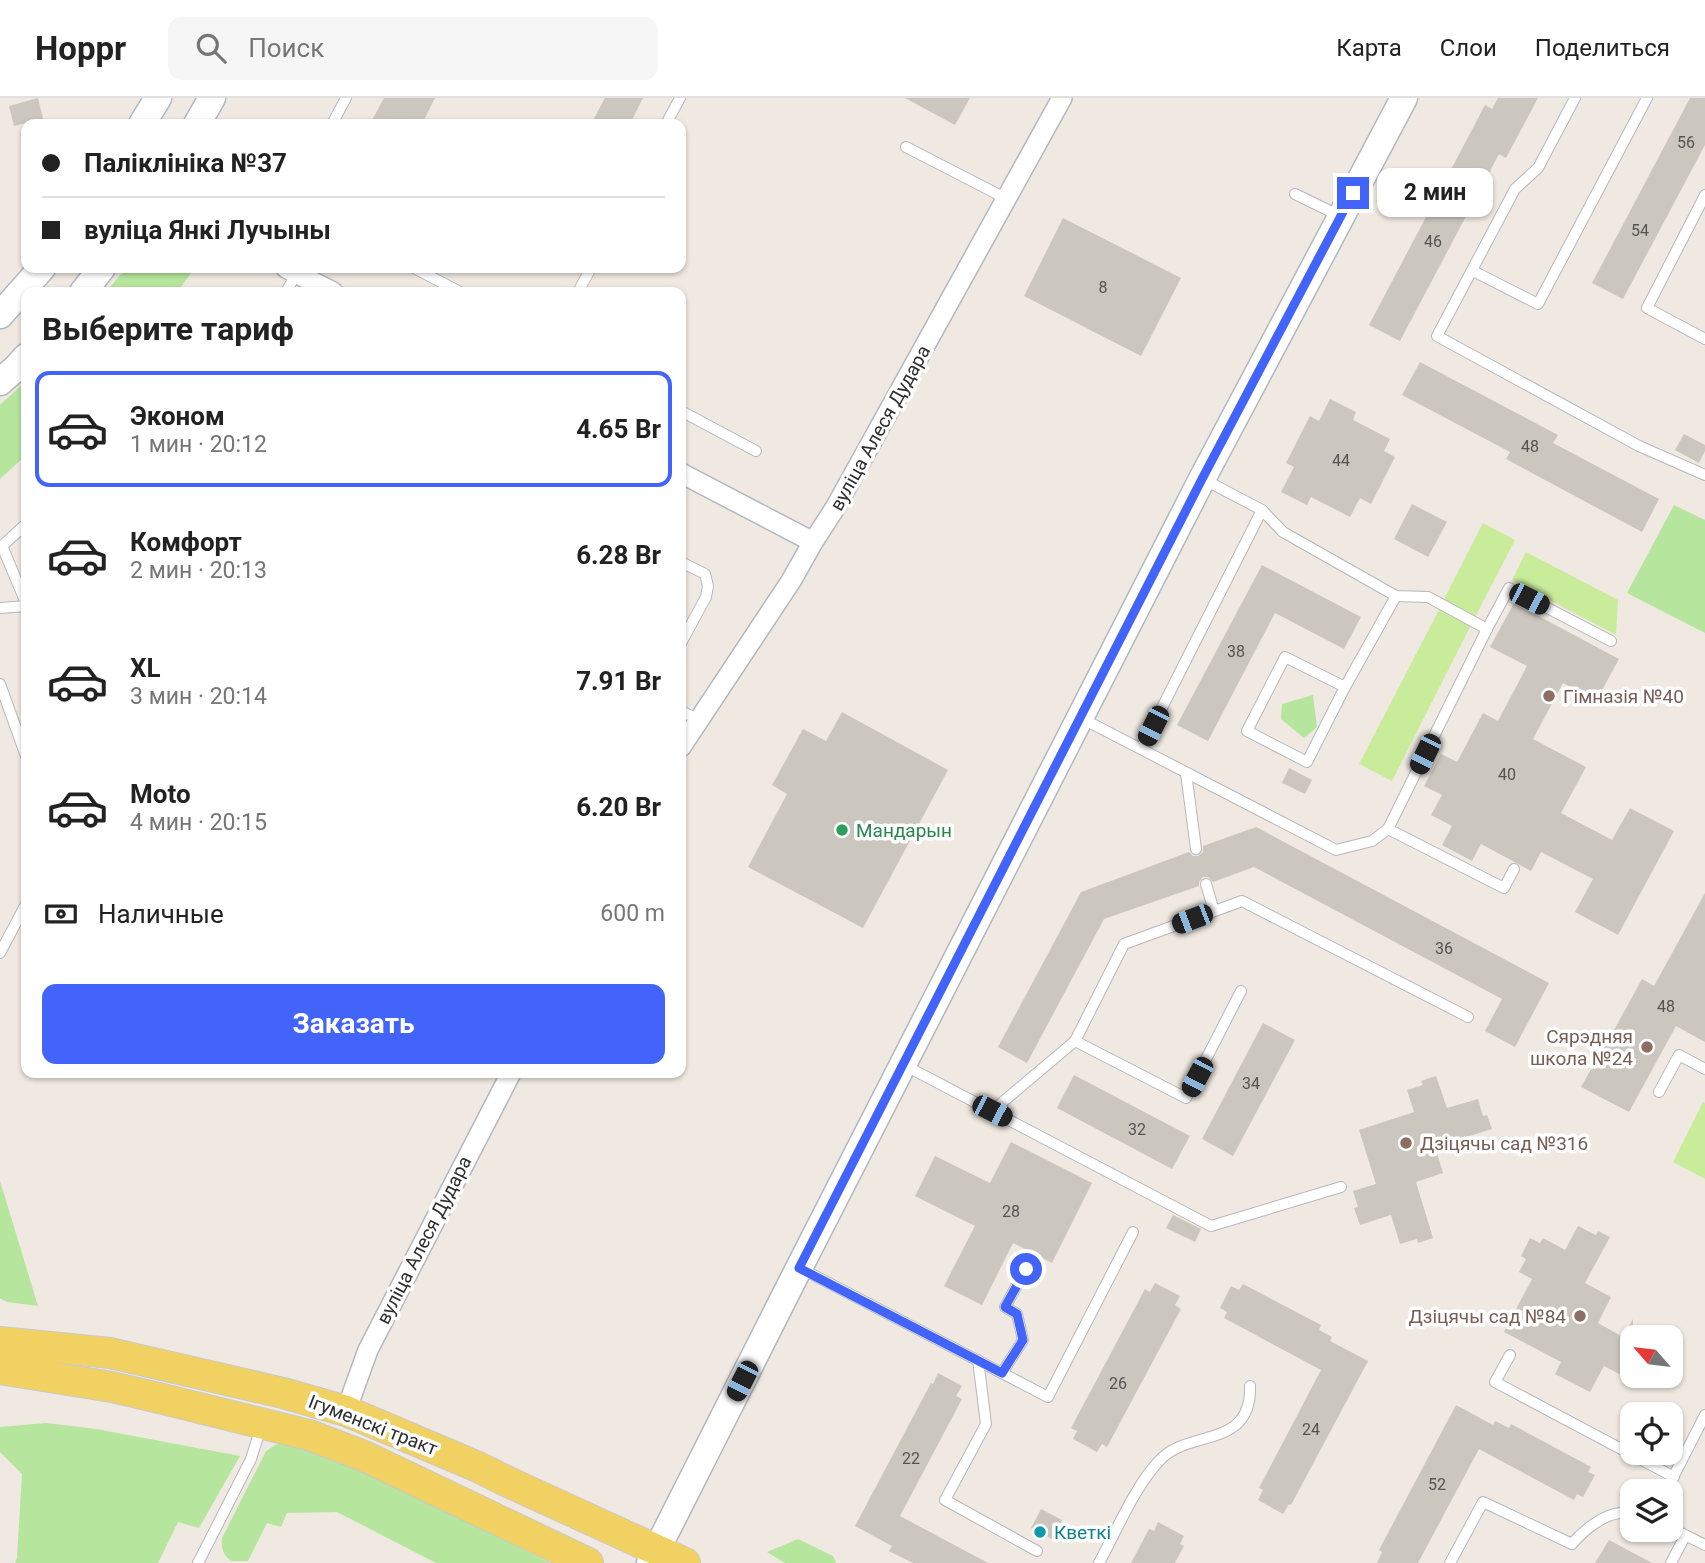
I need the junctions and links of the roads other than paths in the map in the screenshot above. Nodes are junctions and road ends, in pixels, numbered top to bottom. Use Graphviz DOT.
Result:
graph roads {
  1 [pos="158,98"];
  2 [pos="212,98"];
  3 [pos="346,98"];
  4 [pos="680,98"];
  5 [pos="1062,98"];
  6 [pos="1404,98"];
  7 [pos="1575,98"];
  8 [pos="1647,98"];
  9 [pos="145,119"];
  10 [pos="200,119"];
  11 [pos="335,119"];
  12 [pos="669,119"];
  13 [pos="906,147"];
  14 [pos="1295,194"];
  15 [pos="1705,195"];
  16 [pos="1007,200"];
  17 [pos="1341,216"];
  18 [pos="1473,271"];
  19 [pos="38,273"];
  20 [pos="98,273"];
  21 [pos="299,273"];
  22 [pos="424,273"];
  23 [pos="25,287"];
  24 [pos="87,287"];
  25 [pos="324,287"];
  26 [pos="450,287"];
  27 [pos="21,292"];
  28 [pos="0,315"];
  29 [pos="1705,339"];
  30 [pos="21,362"];
  31 [pos="0,382"];
  32 [pos="686,414"];
  33 [pos="756,451"];
  34 [pos="1705,475"];
  35 [pos="686,476"];
  36 [pos="1202,479"];
  37 [pos="1262,510"];
  38 [pos="21,529"];
  39 [pos="813,542"];
  40 [pos="686,564"];
  41 [pos="21,592"];
  42 [pos="1396,596"];
  43 [pos="21,605"];
  44 [pos="0,608"];
  45 [pos="1487,629"];
  46 [pos="686,634"];
  47 [pos="1611,641"];
  48 [pos="0,684"];
  49 [pos="1345,687"];
  50 [pos="686,714"];
  51 [pos="1080,718"];
  52 [pos="699,720"];
  53 [pos="686,740"];
  54 [pos="21,742"];
  55 [pos="1141,749"];
  56 [pos="1186,773"];
  57 [pos="1388,829"];
  58 [pos="1196,849"];
  59 [pos="1514,869"];
  60 [pos="1206,884"];
  61 [pos="1214,911"];
  62 [pos="21,913"];
  63 [pos="0,953"];
  64 [pos="1241,991"];
  65 [pos="1468,1017"];
  66 [pos="1075,1041"];
  67 [pos="903,1065"];
  68 [pos="1705,1069"];
  69 [pos="508,1078"];
  70 [pos="1660,1092"];
  71 [pos="992,1111"];
  72 [pos="1341,1186"];
  73 [pos="1133,1232"];
  74 [pos="799,1268"];
  75 [pos="1026,1269"];
  76 [pos="0,1342"];
  77 [pos="1510,1355"];
  78 [pos="978,1360"];
  79 [pos="0,1369"];
  80 [pos="1002,1373"];
  81 [pos="1250,1386"];
  82 [pos="346,1411"];
  83 [pos="1705,1415"];
  84 [pos="262,1423"];
  85 [pos="1674,1477"];
  86 [pos="1620,1513"];
  87 [pos="1685,1536"];
  88 [pos="1705,1545"];
  89 [pos="1037,1551"];
  90 [pos="654,1556"];
  91 [pos="198,1563"];
  92 [pos="588,1563"];
  93 [pos="685,1563"];
  94 [pos="1099,1563"];
  95 [pos="1451,1563"];
  96 [pos="1671,1563"];
  1 -- 9 [label="main road"];
  2 -- 10 [label="main road"];
  3 -- 11 [label="lane"];
  4 -- 12 [label="lane"];
  5 -- 16 [label="street, вуліца Алеся Дудара"];
  6 -- 17 [label="main road"];
  7 -- 18 [label="lane"];
  8 -- 18 [label="lane"];
  13 -- 16 [label="lane"];
  14 -- 17 [label="lane"];
  15 -- 29 [label="lane"];
  16 -- 39 [label="street, вуліца Алеся Дудара"];
  17 -- 36 [label="main road"];
  18 -- 34 [label="lane"];
  19 -- 23 [label="main road"];
  20 -- 24 [label="main road"];
  21 -- 25 [label="street"];
  22 -- 26 [label="lane"];
  27 -- 28 [label="main road"];
  30 -- 31 [label="main road"];
  32 -- 33 [label="lane"];
  35 -- 39 [label="street"];
  36 -- 37 [label="lane"];
  36 -- 51 [label="main road"];
  37 -- 42 [label="lane"];
  37 -- 55 [label="lane"];
  38 -- 41 [label="lane"];
  39 -- 52 [label="street, вуліца Алеся Дудара"];
  40 -- 46 [label="lane"];
  42 -- 45 [label="lane"];
  42 -- 49 [label="lane"];
  43 -- 44 [label="lane"];
  45 -- 47 [label="lane"];
  45 -- 57 [label="lane"];
  48 -- 54 [label="lane"];
  49 -- 49 [label="lane"];
  50 -- 52 [label="lane"];
  51 -- 55 [label="lane"];
  51 -- 67 [label="main road"];
  52 -- 53 [label="street, вуліца Алеся Дудара"];
  55 -- 56 [label="lane"];
  56 -- 57 [label="lane"];
  56 -- 58 [label="lane"];
  57 -- 59 [label="lane"];
  60 -- 61 [label="lane"];
  61 -- 65 [label="lane"];
  61 -- 66 [label="lane"];
  62 -- 63 [label="lane"];
  64 -- 66 [label="lane"];
  66 -- 71 [label="lane"];
  67 -- 71 [label="lane"];
  67 -- 74 [label="main road"];
  68 -- 70 [label="lane"];
  69 -- 82 [label="street, вуліца Алеся Дудара"];
  71 -- 72 [label="lane"];
  73 -- 80 [label="lane"];
  74 -- 78 [label="lane"];
  74 -- 90 [label="main road"];
  75 -- 80 [label="lane"];
  76 -- 82 [label="main road, Ігуменскі тракт"];
  77 -- 85 [label="lane"];
  78 -- 80 [label="lane"];
  78 -- 89 [label="lane"];
  79 -- 84 [label="main road, Ігуменскі тракт"];
  81 -- 94 [label="lane"];
  82 -- 90 [label="main road, Ігуменскі тракт"];
  83 -- 85 [label="lane"];
  84 -- 91 [label="lane"];
  84 -- 92 [label="main road, Ігуменскі тракт"];
  86 -- 95 [label="lane"];
  87 -- 88 [label="lane"];
  87 -- 96 [label="lane"];
  90 -- 93 [label="main road, Ігуменскі тракт"];
}
